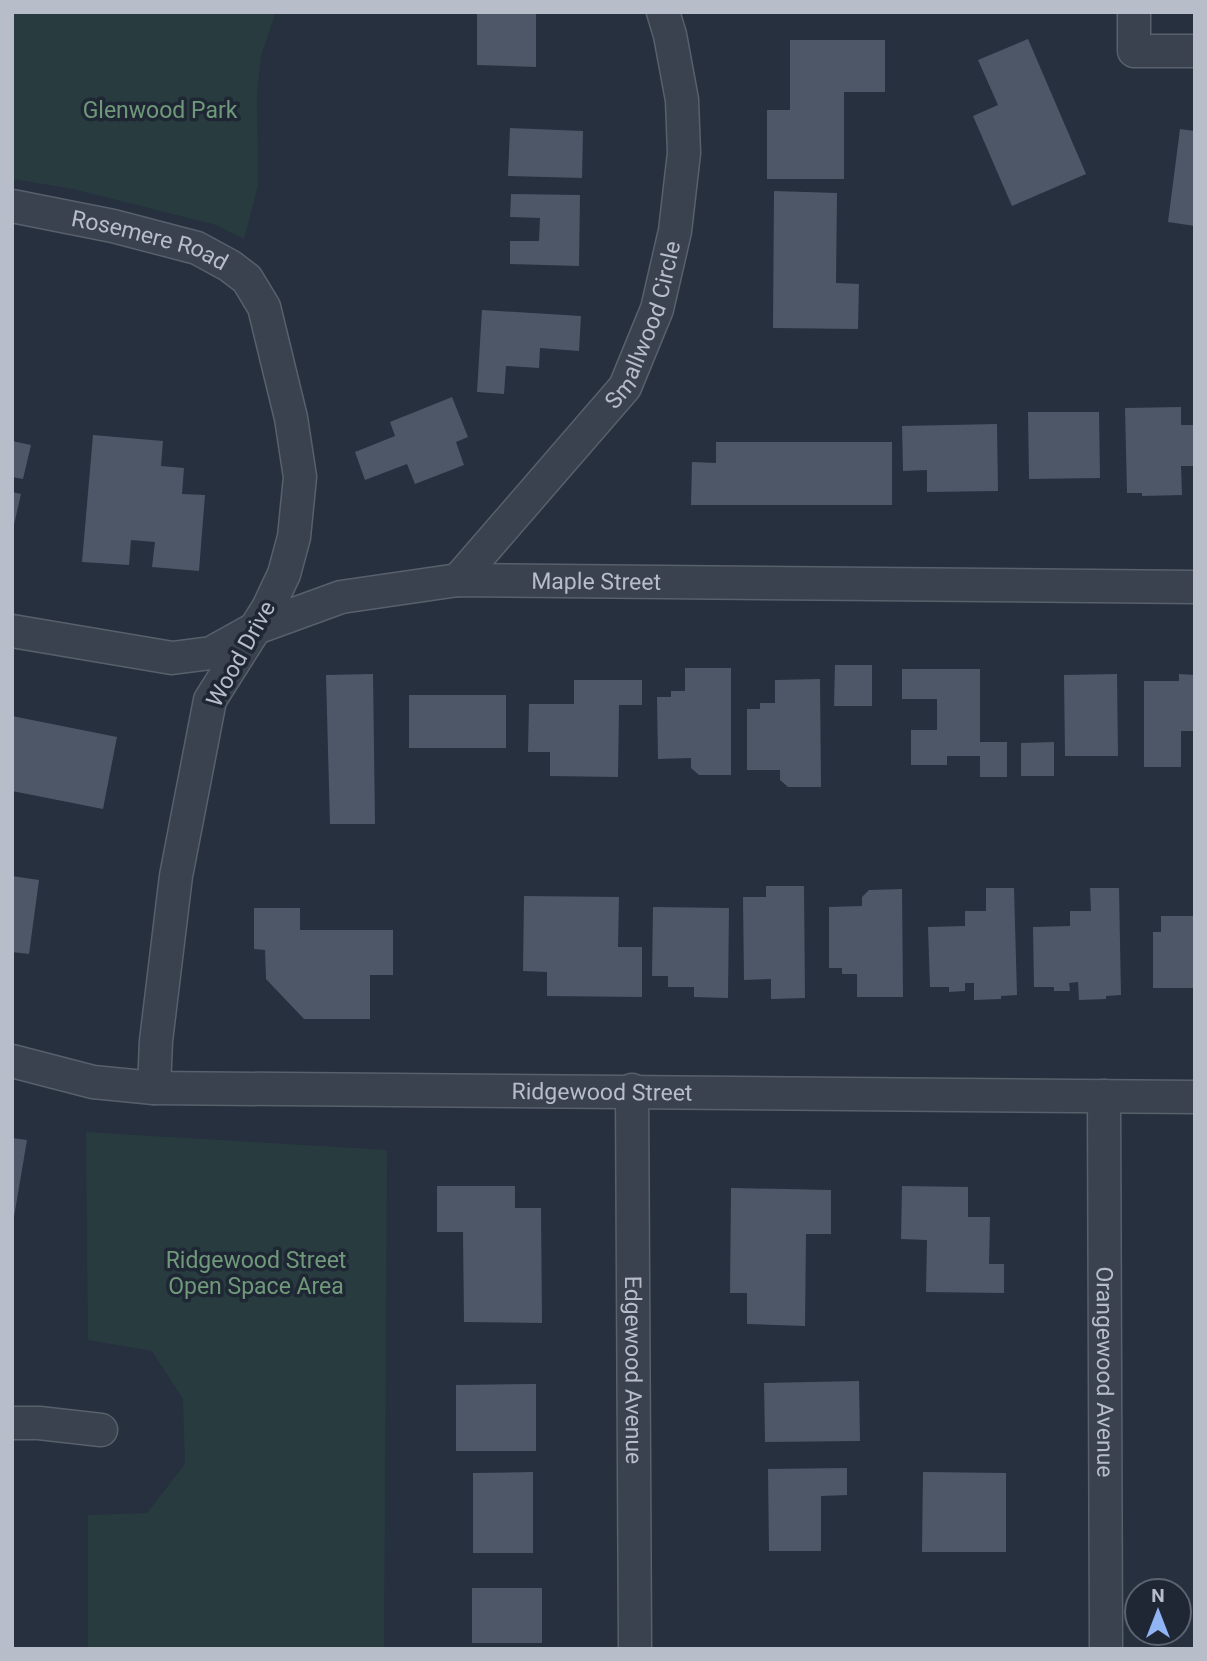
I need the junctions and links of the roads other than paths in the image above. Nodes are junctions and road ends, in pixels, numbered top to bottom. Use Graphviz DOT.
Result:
graph roads {
  1 [pos="663,12"];
  2 [pos="1134,12"];
  3 [pos="1195,51"];
  4 [pos="12,206"];
  5 [pos="264,307"];
  6 [pos="458,580"];
  7 [pos="1195,587"];
  8 [pos="256,628"];
  9 [pos="12,631"];
  10 [pos="12,1061"];
  11 [pos="153,1088"];
  12 [pos="632,1090"];
  13 [pos="1104,1096"];
  14 [pos="1195,1097"];
  15 [pos="12,1423"];
  16 [pos="101,1430"];
  17 [pos="635,1649"];
  18 [pos="1106,1649"];
  1 -- 6 [label="street, Smallwood Circle"];
  2 -- 3 [label="street"];
  4 -- 5 [label="street, Rosemere Road"];
  5 -- 8 [label="street, Wood Drive"];
  6 -- 7 [label="street, Maple Street"];
  6 -- 8 [label="street, Maple Street"];
  8 -- 9 [label="street, Maple Street"];
  8 -- 11 [label="street, Wood Drive"];
  10 -- 11 [label="street, Ridgewood Street"];
  11 -- 12 [label="street, Ridgewood Street"];
  12 -- 13 [label="street, Ridgewood Street"];
  12 -- 17 [label="street, Edgewood Avenue"];
  13 -- 14 [label="street, Ridgewood Street"];
  13 -- 18 [label="street, Orangewood Avenue"];
  15 -- 16 [label="street"];
}
